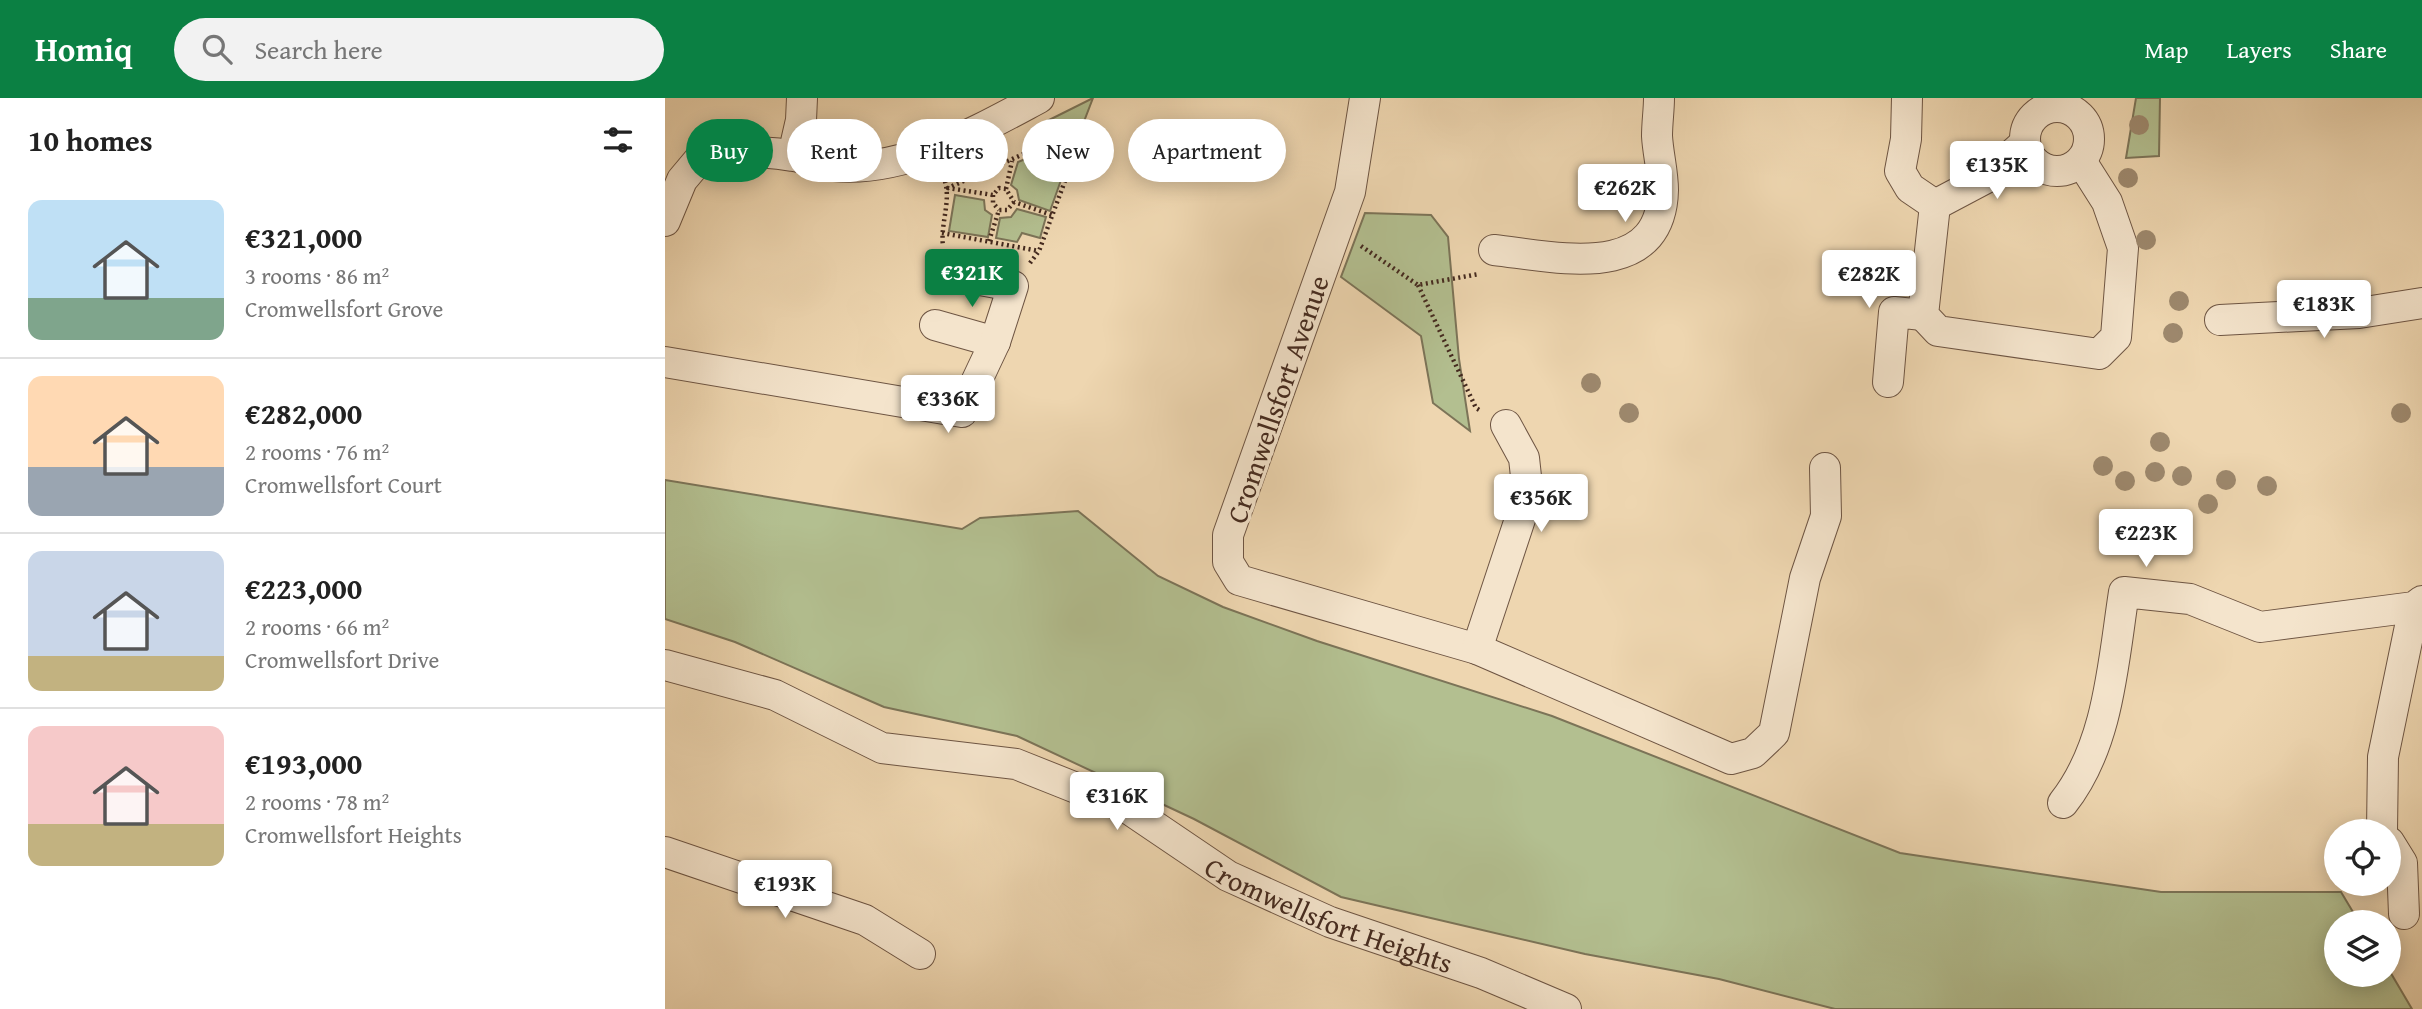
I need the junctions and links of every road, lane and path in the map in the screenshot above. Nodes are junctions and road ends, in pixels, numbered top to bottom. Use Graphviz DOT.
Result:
graph roads {
  1 [pos="802,98"];
  2 [pos="1365,98"];
  3 [pos="1659,98"];
  4 [pos="1907,98"];
  5 [pos="1032,102"];
  6 [pos="2082,106"];
  7 [pos="801,119"];
  8 [pos="998,119"];
  9 [pos="2024,144"];
  10 [pos="787,154"];
  11 [pos="1022,155"];
  12 [pos="1012,160"];
  13 [pos="2081,161"];
  14 [pos="946,182"];
  15 [pos="1064,182"];
  16 [pos="949,188"];
  17 [pos="1006,189"];
  18 [pos="993,195"];
  19 [pos="1014,202"];
  20 [pos="1935,205"];
  21 [pos="999,210"];
  22 [pos="1052,215"];
  23 [pos="665,217"];
  24 [pos="1336,232"];
  25 [pos="941,233"];
  26 [pos="989,241"];
  27 [pos="1495,250"];
  28 [pos="1039,251"];
  29 [pos="947,274"];
  30 [pos="1417,285"];
  31 [pos="1013,286"];
  32 [pos="2422,303"];
  33 [pos="1923,315"];
  34 [pos="2220,320"];
  35 [pos="935,325"];
  36 [pos="995,342"];
  37 [pos="665,362"];
  38 [pos="1888,382"];
  39 [pos="1506,425"];
  40 [pos="1825,468"];
  41 [pos="2418,604"];
  42 [pos="1477,649"];
  43 [pos="665,665"];
  44 [pos="2063,803"];
  45 [pos="2382,819"];
  46 [pos="665,852"];
  47 [pos="2401,861"];
  48 [pos="2404,914"];
  49 [pos="920,954"];
  50 [pos="1566,1009"];
  1 -- 7 [label="street"];
  2 -- 24 [label="street, Cromwellsfort Avenue"];
  3 -- 27 [label="street"];
  4 -- 20 [label="street"];
  5 -- 8 [label="street"];
  6 -- 9 [label="street"];
  6 -- 13 [label="street"];
  9 -- 13 [label="street"];
  9 -- 20 [label="street"];
  10 -- 23 [label="street"];
  11 -- 12 [label="path"];
  12 -- 16 [label="path"];
  12 -- 17 [label="path"];
  13 -- 33 [label="street"];
  14 -- 16 [label="path"];
  15 -- 22 [label="path"];
  16 -- 18 [label="path"];
  16 -- 25 [label="path"];
  17 -- 18 [label="path"];
  17 -- 19 [label="path"];
  18 -- 21 [label="path"];
  19 -- 21 [label="path"];
  19 -- 22 [label="path"];
  20 -- 33 [label="street"];
  21 -- 26 [label="path"];
  22 -- 28 [label="path"];
  24 -- 30 [label="path"];
  24 -- 42 [label="street, Cromwellsfort Avenue"];
  25 -- 26 [label="path"];
  25 -- 29 [label="path"];
  26 -- 28 [label="path"];
  27 -- 30 [label="path"];
  28 -- 31 [label="path"];
  29 -- 31 [label="street"];
  30 -- 39 [label="path"];
  31 -- 36 [label="street"];
  32 -- 34 [label="street"];
  33 -- 38 [label="street"];
  35 -- 36 [label="street"];
  36 -- 37 [label="street"];
  39 -- 42 [label="street"];
  40 -- 42 [label="street, Cromwellsfort Avenue"];
  41 -- 44 [label="street"];
  41 -- 45 [label="street"];
  43 -- 50 [label="street, Cromwellsfort Heights"];
  46 -- 49 [label="street"];
  47 -- 48 [label="street"];
}
